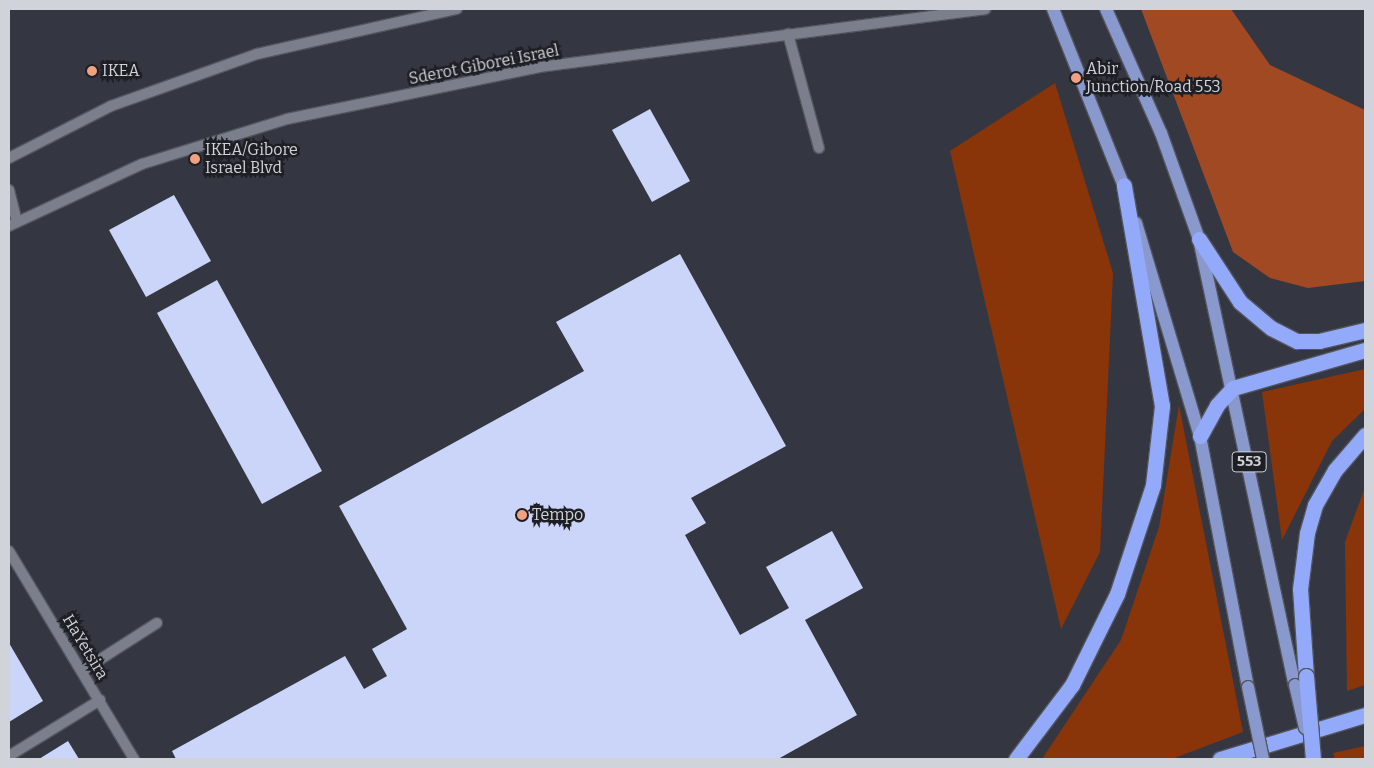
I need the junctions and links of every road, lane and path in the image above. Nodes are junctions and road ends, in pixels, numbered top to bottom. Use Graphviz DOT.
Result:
graph roads {
  1 [pos="457,9"];
  2 [pos="984,9"];
  3 [pos="1053,9"];
  4 [pos="1106,9"];
  5 [pos="439,10"];
  6 [pos="788,34"];
  7 [pos="819,148"];
  8 [pos="9,151"];
  9 [pos="26,151"];
  10 [pos="9,158"];
  11 [pos="1124,185"];
  12 [pos="9,190"];
  13 [pos="9,212"];
  14 [pos="13,223"];
  15 [pos="1199,239"];
  16 [pos="1365,330"];
  17 [pos="1365,350"];
  18 [pos="1233,388"];
  19 [pos="1365,435"];
  20 [pos="1200,436"];
  21 [pos="9,551"];
  22 [pos="157,623"];
  23 [pos="82,671"];
  24 [pos="1301,681"];
  25 [pos="100,700"];
  26 [pos="1365,715"];
  27 [pos="9,756"];
  28 [pos="134,759"];
  29 [pos="1016,759"];
  30 [pos="1220,759"];
  31 [pos="1263,759"];
  32 [pos="1312,759"];
  1 -- 5 [label="street"];
  2 -- 6 [label="street, Sderot Giborei Israel"];
  3 -- 11 [label="main road, 553"];
  4 -- 15 [label="main road, 553"];
  5 -- 9 [label="street"];
  6 -- 7 [label="street"];
  6 -- 14 [label="street, Sderot Giborei Israel"];
  8 -- 9 [label="street"];
  9 -- 10 [label="street"];
  11 -- 20 [label="main road, 553"];
  11 -- 29 [label="highway"];
  12 -- 14 [label="street"];
  13 -- 14 [label="street"];
  15 -- 16 [label="highway"];
  15 -- 18 [label="main road, 553"];
  17 -- 18 [label="highway"];
  18 -- 20 [label="highway"];
  18 -- 24 [label="main road, 553"];
  19 -- 24 [label="highway"];
  20 -- 31 [label="main road, 553, bridge"];
  21 -- 23 [label="street, HaYetsira"];
  22 -- 23 [label="street"];
  23 -- 25 [label="street, HaYetsira"];
  24 -- 32 [label="highway, bridge"];
  25 -- 27 [label="street"];
  25 -- 28 [label="street, HaYetsira"];
  26 -- 30 [label="highway"];
}
